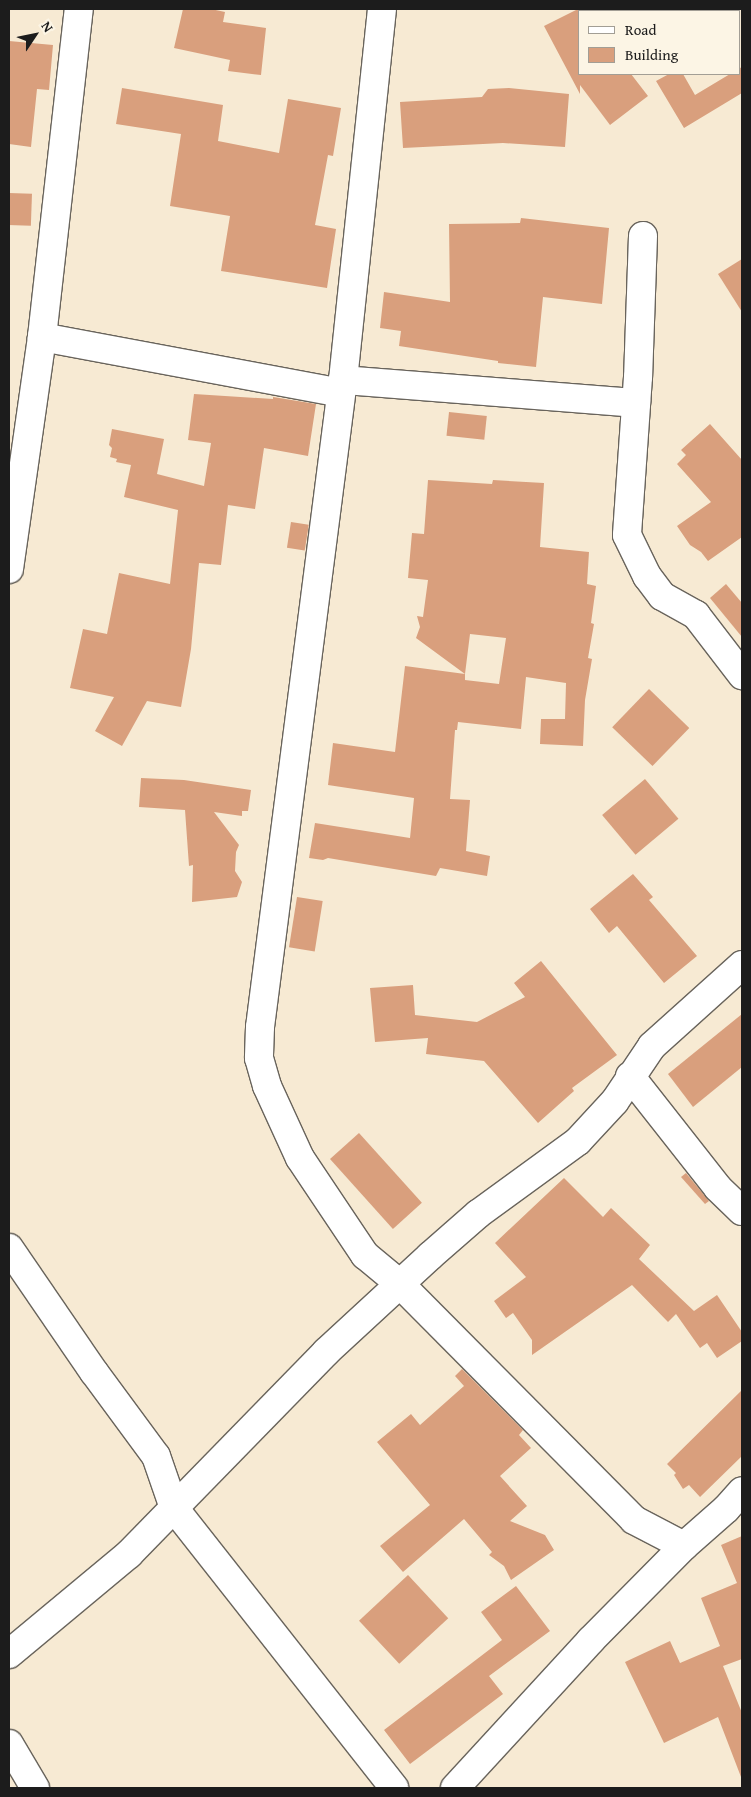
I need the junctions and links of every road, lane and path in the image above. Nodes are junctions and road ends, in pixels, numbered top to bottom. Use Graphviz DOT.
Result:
graph roads {
  1 [pos="79,9"];
  2 [pos="382,9"];
  3 [pos="643,236"];
  4 [pos="42,337"];
  5 [pos="341,387"];
  6 [pos="636,403"];
  7 [pos="9,569"];
  8 [pos="742,675"];
  9 [pos="742,965"];
  10 [pos="630,1076"];
  11 [pos="742,1211"];
  12 [pos="9,1248"];
  13 [pos="400,1284"];
  14 [pos="742,1491"];
  15 [pos="174,1508"];
  16 [pos="684,1546"];
  17 [pos="9,1654"];
  18 [pos="9,1744"];
  19 [pos="35,1788"];
  20 [pos="394,1788"];
  21 [pos="454,1788"];
  1 -- 4 [label="street"];
  2 -- 5 [label="street"];
  3 -- 6 [label="street"];
  4 -- 5 [label="street"];
  4 -- 7 [label="street"];
  5 -- 6 [label="street"];
  5 -- 13 [label="street"];
  6 -- 8 [label="street"];
  9 -- 10 [label="street"];
  10 -- 11 [label="street"];
  10 -- 13 [label="street"];
  12 -- 15 [label="street"];
  13 -- 15 [label="street"];
  13 -- 16 [label="street"];
  14 -- 16 [label="street"];
  15 -- 17 [label="street"];
  15 -- 20 [label="street"];
  16 -- 21 [label="street"];
  18 -- 19 [label="street"];
}
